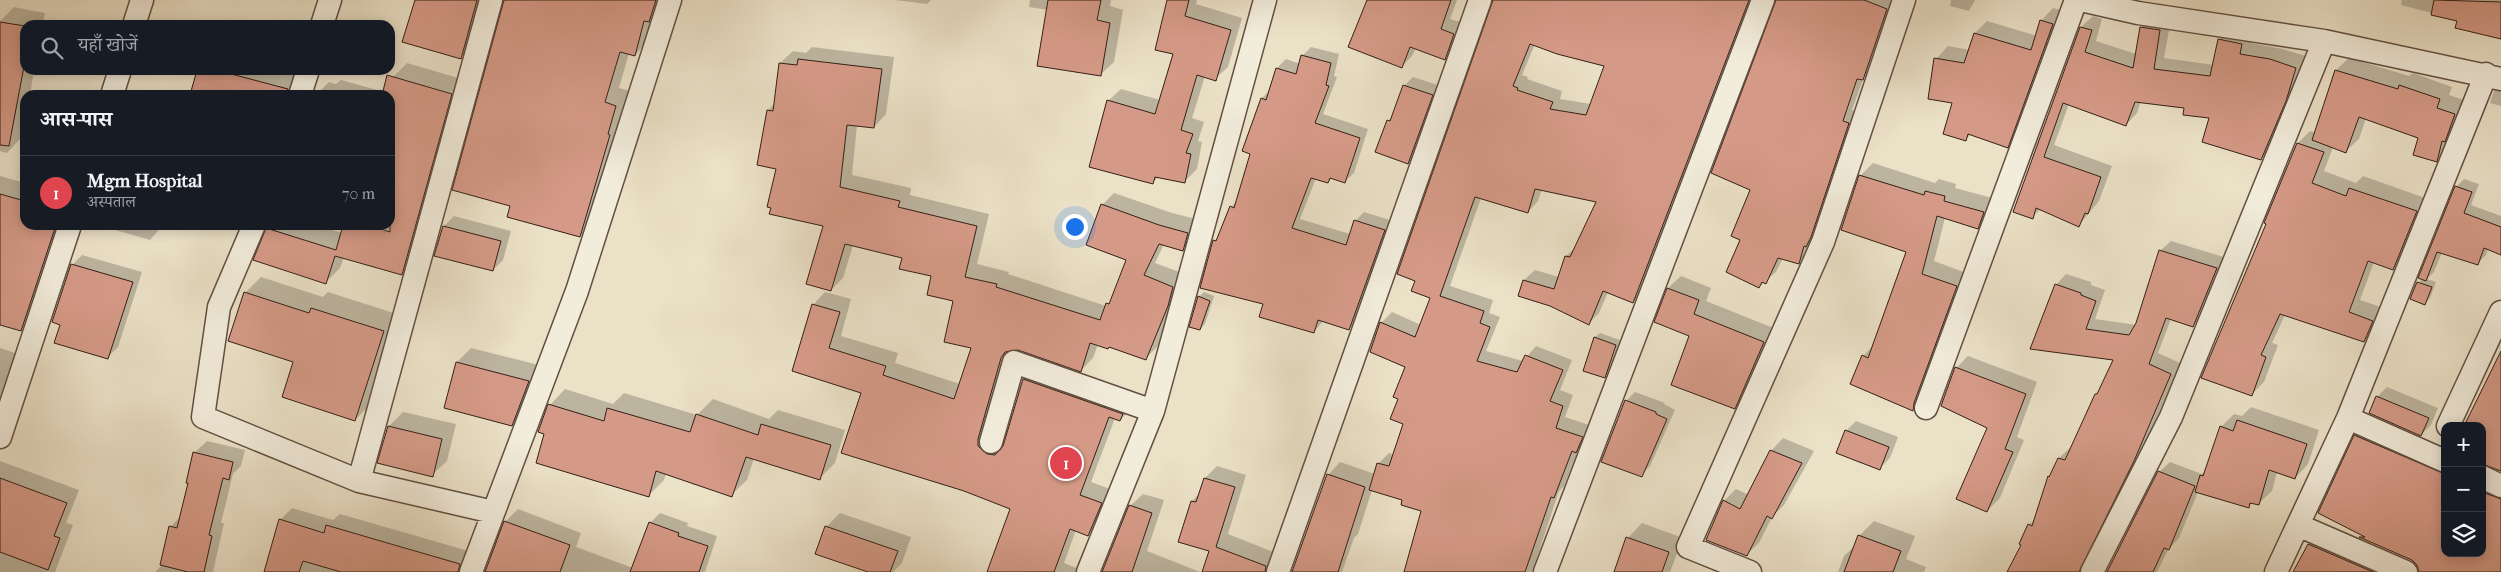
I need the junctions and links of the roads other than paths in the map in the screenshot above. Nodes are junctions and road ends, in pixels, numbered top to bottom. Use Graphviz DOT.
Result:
graph roads {
  1 [pos="142,0"];
  2 [pos="330,0"];
  3 [pos="491,0"];
  4 [pos="670,0"];
  5 [pos="1265,0"];
  6 [pos="1480,0"];
  7 [pos="1763,0"];
  8 [pos="1904,0"];
  9 [pos="2076,0"];
  10 [pos="2081,0"];
  11 [pos="2140,6"];
  12 [pos="136,20"];
  13 [pos="324,20"];
  14 [pos="2324,41"];
  15 [pos="118,75"];
  16 [pos="306,75"];
  17 [pos="2493,77"];
  18 [pos="114,90"];
  19 [pos="302,90"];
  20 [pos="68,230"];
  21 [pos="252,230"];
  22 [pos="2501,312"];
  23 [pos="1926,408"];
  24 [pos="1154,411"];
  25 [pos="2348,418"];
  26 [pos="2450,422"];
  27 [pos="0,437"];
  28 [pos="991,442"];
  29 [pos="2439,458"];
  30 [pos="2486,480"];
  31 [pos="359,481"];
  32 [pos="2501,486"];
  33 [pos="493,512"];
  34 [pos="2300,526"];
  35 [pos="2395,570"];
  36 [pos="471,572"];
  37 [pos="1088,572"];
  38 [pos="1278,572"];
  39 [pos="1545,572"];
  40 [pos="1750,572"];
  41 [pos="2092,572"];
  42 [pos="2276,572"];
  1 -- 12 [label="street"];
  2 -- 13 [label="street"];
  3 -- 31 [label="street"];
  4 -- 33 [label="street"];
  5 -- 24 [label="street"];
  6 -- 38 [label="street"];
  7 -- 39 [label="street"];
  8 -- 40 [label="street"];
  9 -- 23 [label="street"];
  10 -- 11 [label="street"];
  11 -- 14 [label="street"];
  14 -- 17 [label="street"];
  14 -- 41 [label="street"];
  15 -- 18 [label="street"];
  16 -- 19 [label="street"];
  17 -- 25 [label="street"];
  20 -- 27 [label="street"];
  21 -- 31 [label="street"];
  22 -- 26 [label="street"];
  24 -- 28 [label="street"];
  24 -- 37 [label="street"];
  25 -- 29 [label="street"];
  25 -- 34 [label="street"];
  30 -- 32 [label="street"];
  31 -- 33 [label="street"];
  33 -- 36 [label="street"];
  34 -- 35 [label="street"];
  34 -- 42 [label="street"];
}
